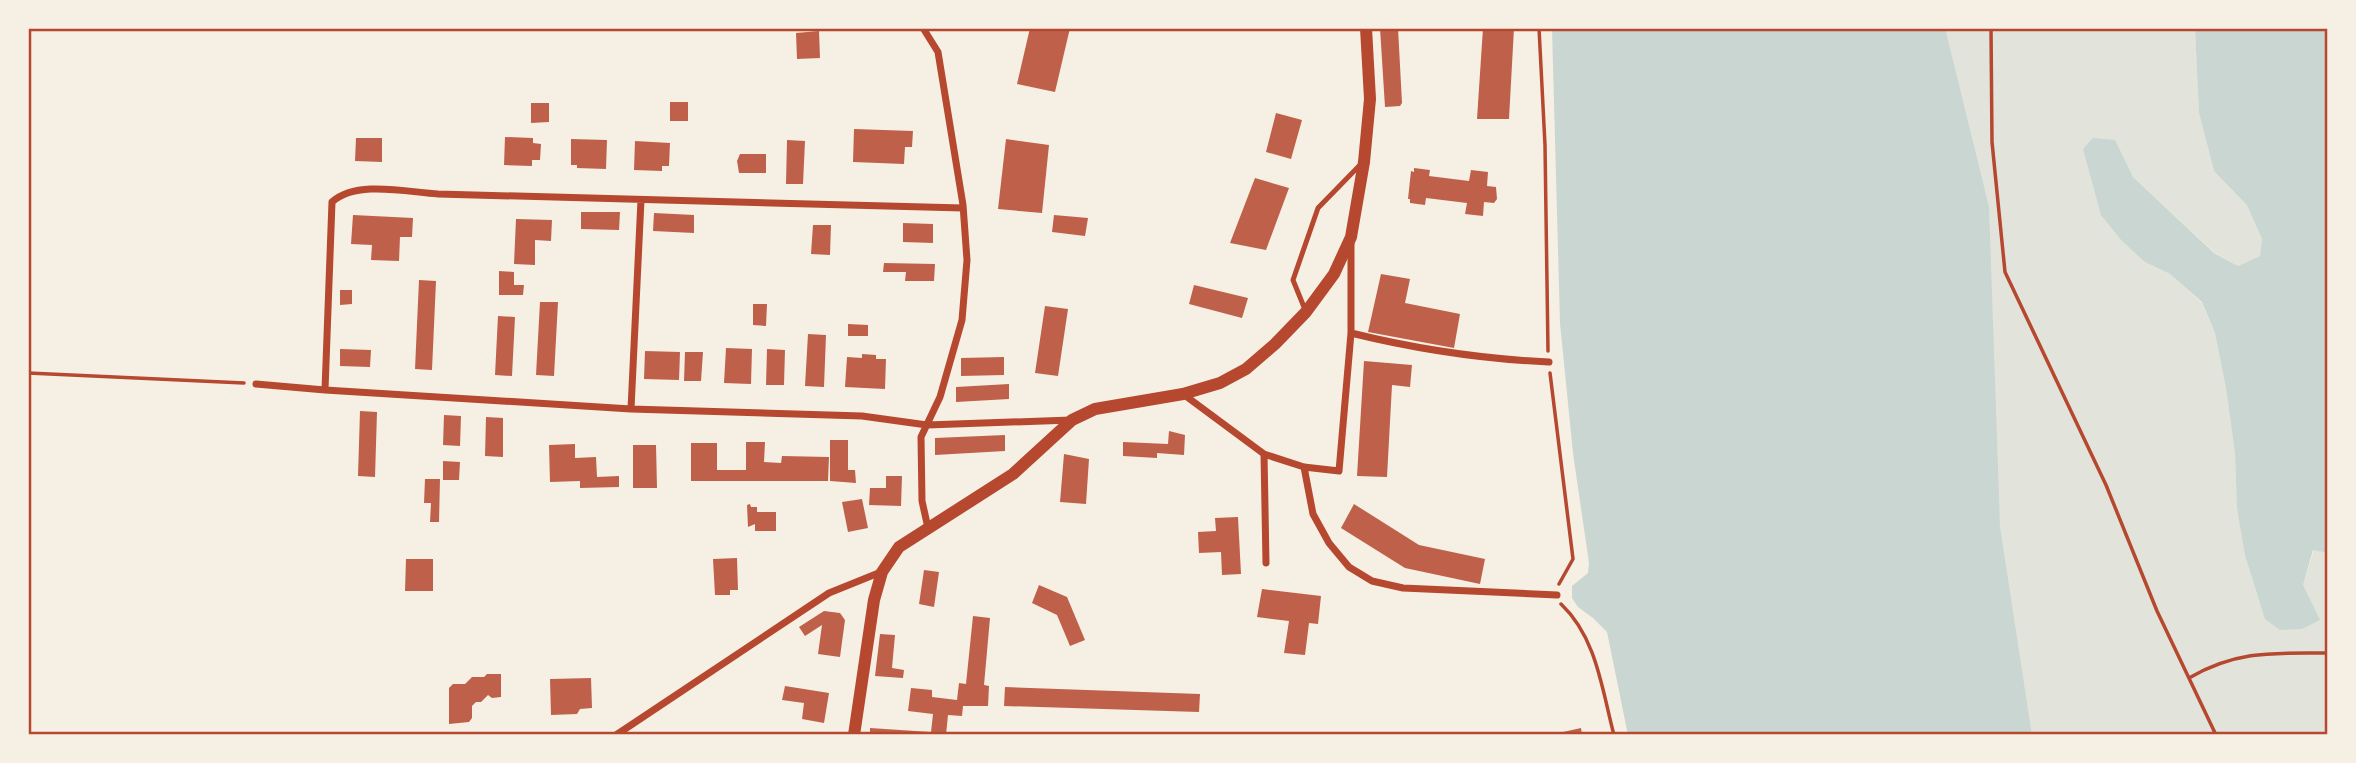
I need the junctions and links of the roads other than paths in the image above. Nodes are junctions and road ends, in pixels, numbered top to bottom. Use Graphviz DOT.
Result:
graph roads {
  1 [pos="923,28"];
  2 [pos="1366,28"];
  3 [pos="1364,162"];
  4 [pos="641,200"];
  5 [pos="963,208"];
  6 [pos="1352,237"];
  7 [pos="1306,312"];
  8 [pos="1351,333"];
  9 [pos="1549,362"];
  10 [pos="256,384"];
  11 [pos="325,390"];
  12 [pos="1183,394"];
  13 [pos="631,409"];
  14 [pos="1072,420"];
  15 [pos="927,425"];
  16 [pos="1264,454"];
  17 [pos="1304,467"];
  18 [pos="928,528"];
  19 [pos="1266,563"];
  20 [pos="882,572"];
  21 [pos="1557,595"];
  22 [pos="616,735"];
  23 [pos="854,735"];
  1 -- 5 [label="street"];
  2 -- 3 [label="street"];
  3 -- 6 [label="street"];
  3 -- 7 [label="lane"];
  4 -- 5 [label="street"];
  4 -- 11 [label="street"];
  4 -- 13 [label="street"];
  5 -- 15 [label="street"];
  6 -- 7 [label="street"];
  6 -- 8 [label="street"];
  7 -- 12 [label="street"];
  8 -- 9 [label="street"];
  8 -- 17 [label="street"];
  10 -- 11 [label="street"];
  11 -- 13 [label="street"];
  12 -- 14 [label="street"];
  12 -- 16 [label="street"];
  13 -- 15 [label="street"];
  14 -- 15 [label="street"];
  14 -- 18 [label="street"];
  15 -- 18 [label="street"];
  16 -- 17 [label="street"];
  16 -- 19 [label="street"];
  17 -- 21 [label="street"];
  18 -- 20 [label="street"];
  20 -- 22 [label="street"];
  20 -- 23 [label="street"];
}
